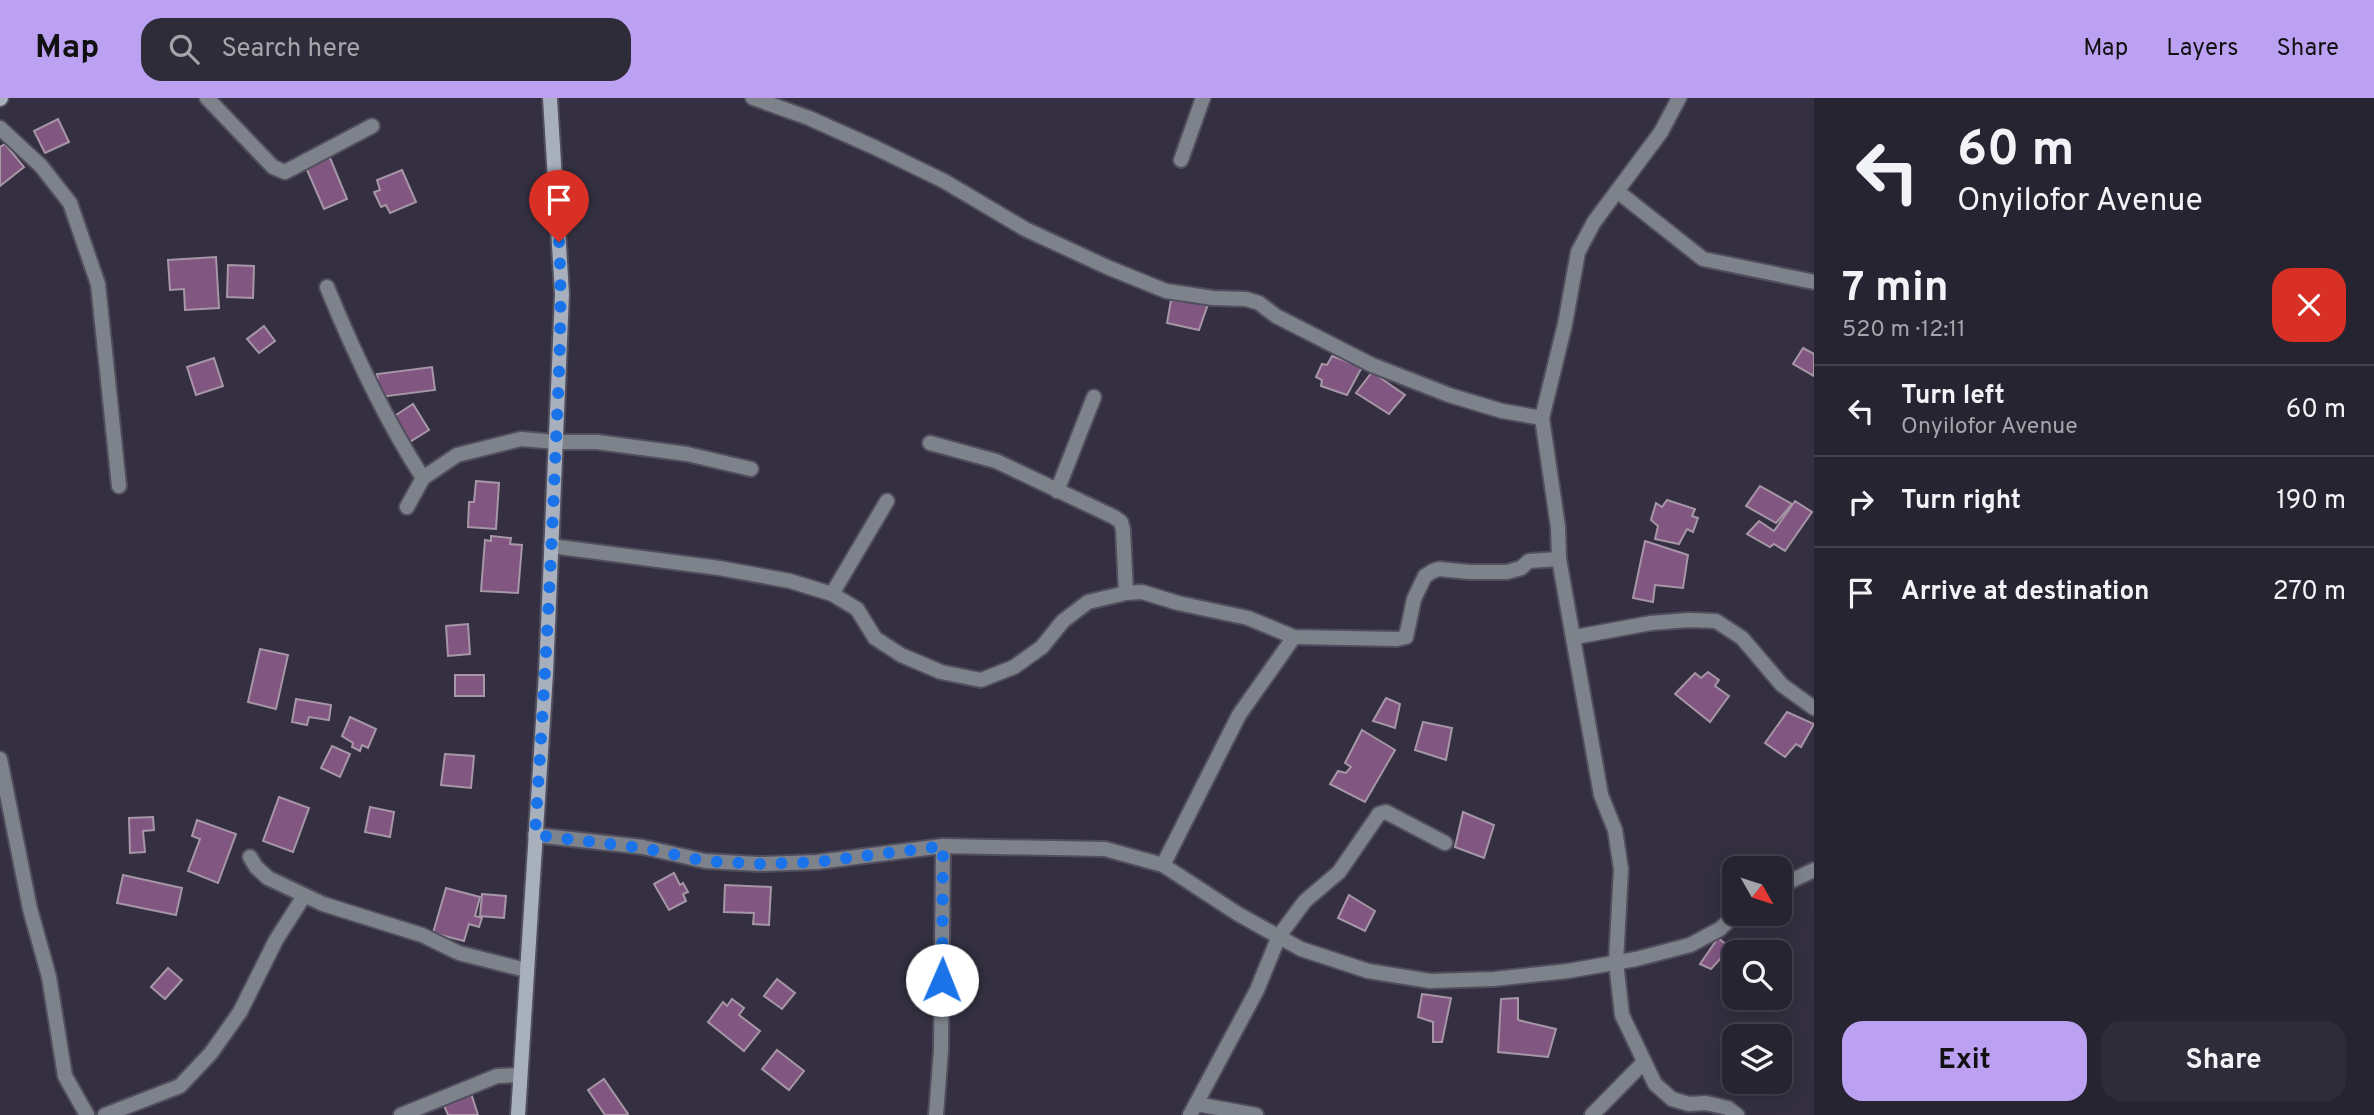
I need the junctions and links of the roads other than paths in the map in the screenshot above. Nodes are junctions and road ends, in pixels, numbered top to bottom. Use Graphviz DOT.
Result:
graph roads {
  1 [pos="207,98"];
  2 [pos="550,98"];
  3 [pos="753,98"];
  4 [pos="1203,98"];
  5 [pos="1679,98"];
  6 [pos="372,126"];
  7 [pos="0,128"];
  8 [pos="1181,160"];
  9 [pos="1617,191"];
  10 [pos="1814,282"];
  11 [pos="327,287"];
  12 [pos="1094,397"];
  13 [pos="1542,418"];
  14 [pos="556,442"];
  15 [pos="930,443"];
  16 [pos="751,469"];
  17 [pos="424,478"];
  18 [pos="120,486"];
  19 [pos="1056,491"];
  20 [pos="887,501"];
  21 [pos="407,507"];
  22 [pos="551,546"];
  23 [pos="1559,559"];
  24 [pos="1126,593"];
  25 [pos="832,594"];
  26 [pos="1294,637"];
  27 [pos="1575,637"];
  28 [pos="1814,708"];
  29 [pos="0,759"];
  30 [pos="535,835"];
  31 [pos="1445,843"];
  32 [pos="943,846"];
  33 [pos="250,857"];
  34 [pos="1163,865"];
  35 [pos="1814,870"];
  36 [pos="1792,880"];
  37 [pos="304,896"];
  38 [pos="1723,926"];
  39 [pos="1279,936"];
  40 [pos="1616,962"];
  41 [pos="526,970"];
  42 [pos="1644,1062"];
  43 [pos="520,1075"];
  44 [pos="1193,1109"];
  45 [pos="87,1115"];
  46 [pos="105,1115"];
  47 [pos="401,1115"];
  48 [pos="518,1115"];
  49 [pos="936,1115"];
  50 [pos="1256,1115"];
  51 [pos="1592,1115"];
  52 [pos="1737,1115"];
  1 -- 6 [label="street"];
  2 -- 14 [label="main road"];
  3 -- 13 [label="street"];
  4 -- 8 [label="street"];
  5 -- 9 [label="street"];
  7 -- 18 [label="street"];
  9 -- 10 [label="street"];
  9 -- 13 [label="street"];
  11 -- 17 [label="street"];
  12 -- 19 [label="street"];
  13 -- 23 [label="street"];
  14 -- 16 [label="street"];
  14 -- 17 [label="street"];
  14 -- 22 [label="main road"];
  15 -- 19 [label="street"];
  17 -- 21 [label="street"];
  19 -- 24 [label="street"];
  20 -- 25 [label="street"];
  22 -- 25 [label="street"];
  22 -- 30 [label="main road"];
  23 -- 26 [label="street"];
  23 -- 27 [label="street"];
  24 -- 25 [label="street"];
  24 -- 26 [label="street"];
  26 -- 34 [label="street"];
  27 -- 28 [label="street"];
  27 -- 40 [label="street"];
  29 -- 45 [label="street"];
  30 -- 32 [label="street"];
  30 -- 41 [label="main road"];
  31 -- 39 [label="street"];
  32 -- 34 [label="street"];
  32 -- 49 [label="street"];
  33 -- 37 [label="street"];
  34 -- 39 [label="street"];
  35 -- 36 [label="street"];
  37 -- 41 [label="street"];
  37 -- 46 [label="street"];
  38 -- 40 [label="street"];
  39 -- 40 [label="street"];
  39 -- 44 [label="street"];
  40 -- 42 [label="street"];
  41 -- 43 [label="main road"];
  42 -- 51 [label="street"];
  42 -- 52 [label="street"];
  43 -- 47 [label="street"];
  43 -- 48 [label="main road"];
  44 -- 50 [label="street"];
}
